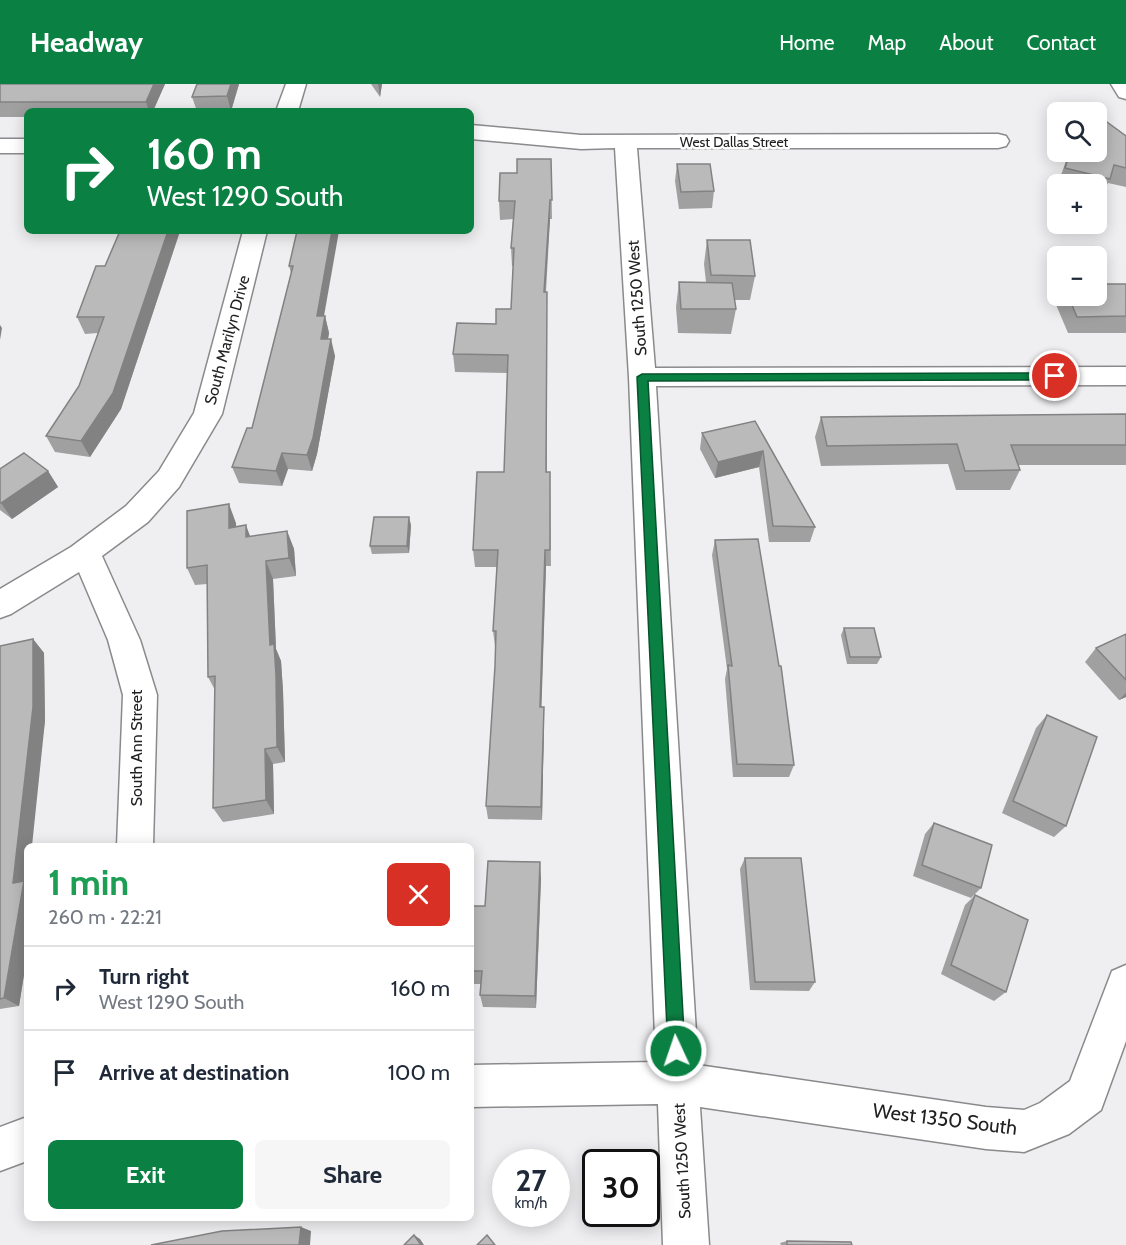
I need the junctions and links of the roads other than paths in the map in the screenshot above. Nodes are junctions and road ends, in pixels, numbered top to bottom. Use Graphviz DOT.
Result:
graph roads {
  1 [pos="296,84"];
  2 [pos="1121,84"];
  3 [pos="1126,93"];
  4 [pos="289,108"];
  5 [pos="474,132"];
  6 [pos="998,141"];
  7 [pos="626,142"];
  8 [pos="0,146"];
  9 [pos="24,146"];
  10 [pos="254,234"];
  11 [pos="1126,376"];
  12 [pos="642,377"];
  13 [pos="85,552"];
  14 [pos="0,604"];
  15 [pos="135,843"];
  16 [pos="1126,985"];
  17 [pos="678,1083"];
  18 [pos="474,1086"];
  19 [pos="24,1141"];
  20 [pos="0,1149"];
  21 [pos="686,1245"];
  1 -- 4 [label="street"];
  2 -- 3 [label="street"];
  5 -- 7 [label="street, West Dallas Street"];
  6 -- 7 [label="street, West Dallas Street"];
  7 -- 12 [label="street, South 1250 West"];
  8 -- 9 [label="street"];
  10 -- 13 [label="street, South Marilyn Drive"];
  11 -- 12 [label="street"];
  12 -- 17 [label="street, South 1250 West"];
  13 -- 14 [label="street, South Marilyn Drive"];
  13 -- 15 [label="street, South Ann Street"];
  16 -- 17 [label="street, West 1350 South"];
  17 -- 18 [label="street, West 1350 South"];
  17 -- 21 [label="street, South 1250 West"];
  19 -- 20 [label="street"];
}
